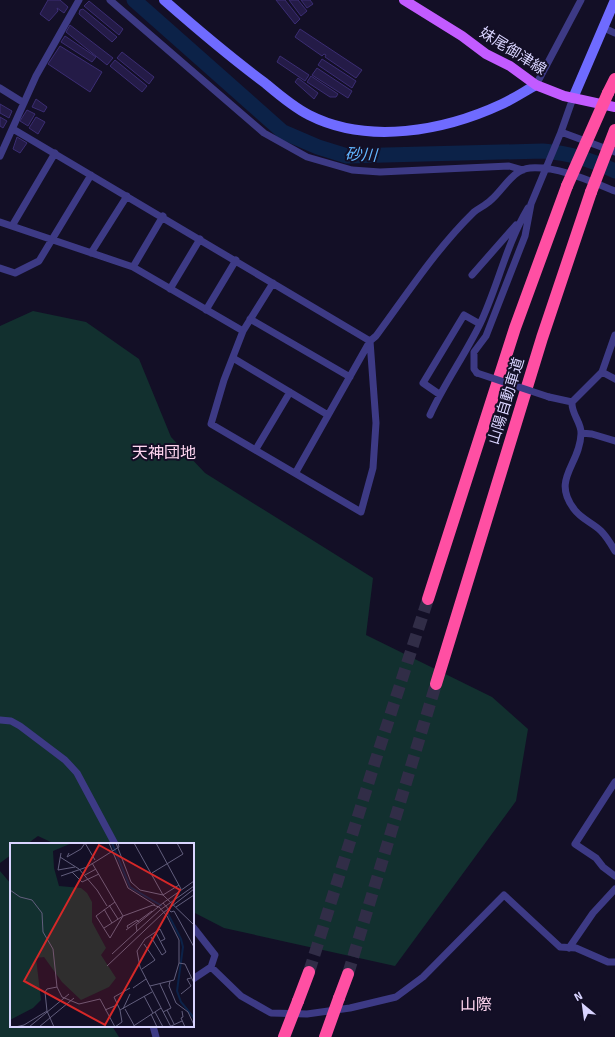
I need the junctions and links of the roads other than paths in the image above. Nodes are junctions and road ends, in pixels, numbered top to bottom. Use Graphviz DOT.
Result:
graph roads {
  1 [pos="79,0"];
  2 [pos="110,0"];
  3 [pos="164,0"];
  4 [pos="404,0"];
  5 [pos="581,0"];
  6 [pos="615,0"];
  7 [pos="604,28"];
  8 [pos="615,33"];
  9 [pos="615,79"];
  10 [pos="536,85"];
  11 [pos="0,88"];
  12 [pos="573,98"];
  13 [pos="24,103"];
  14 [pos="615,107"];
  15 [pos="13,129"];
  16 [pos="615,130"];
  17 [pos="560,135"];
  18 [pos="615,152"];
  19 [pos="55,153"];
  20 [pos="0,156"];
  21 [pos="546,169"];
  22 [pos="523,170"];
  23 [pos="91,175"];
  24 [pos="615,191"];
  25 [pos="127,196"];
  26 [pos="531,204"];
  27 [pos="163,216"];
  28 [pos="520,221"];
  29 [pos="0,222"];
  30 [pos="12,226"];
  31 [pos="200,238"];
  32 [pos="52,240"];
  33 [pos="91,254"];
  34 [pos="236,260"];
  35 [pos="133,267"];
  36 [pos="0,268"];
  37 [pos="472,275"];
  38 [pos="273,283"];
  39 [pos="170,289"];
  40 [pos="206,310"];
  41 [pos="250,319"];
  42 [pos="480,324"];
  43 [pos="242,331"];
  44 [pos="615,335"];
  45 [pos="370,341"];
  46 [pos="233,358"];
  47 [pos="602,372"];
  48 [pos="350,377"];
  49 [pos="615,379"];
  50 [pos="290,392"];
  51 [pos="439,394"];
  52 [pos="572,402"];
  53 [pos="328,415"];
  54 [pos="430,415"];
  55 [pos="581,433"];
  56 [pos="615,441"];
  57 [pos="256,449"];
  58 [pos="296,472"];
  59 [pos="615,551"];
  60 [pos="428,599"];
  61 [pos="436,684"];
  62 [pos="0,720"];
  63 [pos="615,782"];
  64 [pos="114,843"];
  65 [pos="615,876"];
  66 [pos="615,889"];
  67 [pos="194,927"];
  68 [pos="569,948"];
  69 [pos="615,962"];
  70 [pos="211,967"];
  71 [pos="309,972"];
  72 [pos="348,974"];
  73 [pos="194,978"];
  74 [pos="153,1027"];
  75 [pos="156,1037"];
  76 [pos="284,1037"];
  77 [pos="325,1037"];
  1 -- 13 [label="street"];
  2 -- 22 [label="street"];
  3 -- 10 [label="street"];
  4 -- 10 [label="main road, 妹尾御津線"];
  5 -- 10 [label="street"];
  6 -- 7 [label="street"];
  7 -- 8 [label="street"];
  7 -- 12 [label="street"];
  9 -- 60 [label="highway, 山陽自動車道, bridge"];
  10 -- 12 [label="main road, 妹尾御津線"];
  11 -- 13 [label="street"];
  12 -- 14 [label="main road, 妹尾御津線"];
  12 -- 17 [label="street"];
  13 -- 15 [label="street"];
  15 -- 19 [label="street"];
  15 -- 20 [label="street"];
  16 -- 61 [label="highway, 山陽自動車道, bridge"];
  17 -- 18 [label="street"];
  17 -- 21 [label="street"];
  19 -- 23 [label="street"];
  19 -- 30 [label="street"];
  21 -- 22 [label="street"];
  21 -- 24 [label="street"];
  21 -- 26 [label="street"];
  22 -- 45 [label="street"];
  23 -- 25 [label="street"];
  23 -- 32 [label="street"];
  25 -- 27 [label="street"];
  25 -- 33 [label="street"];
  26 -- 28 [label="street"];
  26 -- 52 [label="street, bridge"];
  27 -- 31 [label="street"];
  27 -- 35 [label="street"];
  28 -- 37 [label="street"];
  28 -- 42 [label="street"];
  29 -- 30 [label="street"];
  30 -- 32 [label="street"];
  31 -- 34 [label="street"];
  31 -- 39 [label="street"];
  32 -- 33 [label="street"];
  32 -- 36 [label="street"];
  33 -- 35 [label="street"];
  34 -- 38 [label="street"];
  34 -- 40 [label="street"];
  35 -- 39 [label="street"];
  38 -- 41 [label="street"];
  38 -- 45 [label="street"];
  39 -- 40 [label="street"];
  40 -- 43 [label="street"];
  41 -- 43 [label="street"];
  41 -- 48 [label="street"];
  42 -- 51 [label="street"];
  42 -- 51 [label="street"];
  43 -- 46 [label="street"];
  44 -- 47 [label="street"];
  45 -- 48 [label="street"];
  45 -- 58 [label="street"];
  46 -- 50 [label="street"];
  46 -- 57 [label="street"];
  47 -- 49 [label="street"];
  47 -- 52 [label="street"];
  48 -- 53 [label="street"];
  50 -- 53 [label="street"];
  50 -- 57 [label="street"];
  51 -- 54 [label="street"];
  52 -- 55 [label="street"];
  53 -- 58 [label="street"];
  55 -- 56 [label="street"];
  55 -- 59 [label="street"];
  57 -- 58 [label="street"];
  62 -- 64 [label="street"];
  63 -- 65 [label="street"];
  66 -- 68 [label="street"];
  67 -- 70 [label="street"];
  68 -- 69 [label="street"];
  68 -- 70 [label="street"];
  70 -- 73 [label="street"];
  71 -- 76 [label="highway, bridge"];
  72 -- 77 [label="highway, bridge"];
  74 -- 75 [label="street"];
}
